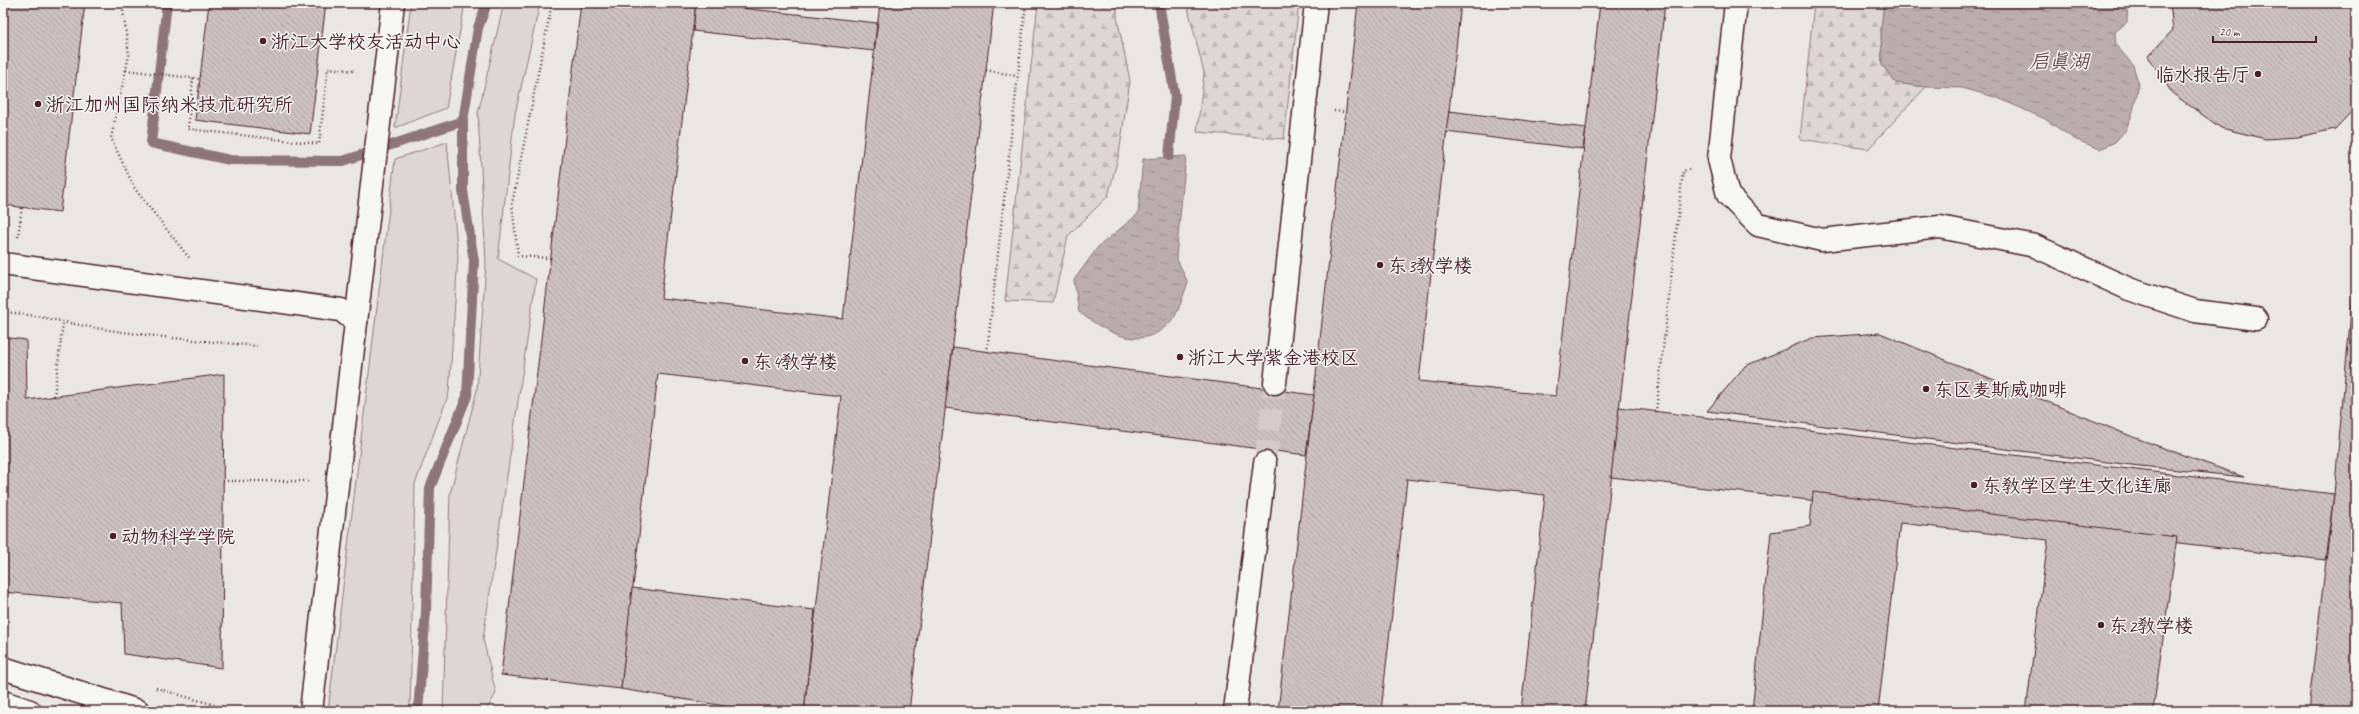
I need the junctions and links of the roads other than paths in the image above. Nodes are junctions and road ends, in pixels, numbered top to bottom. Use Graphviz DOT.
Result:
graph roads {
  1 [pos="393,3"];
  2 [pos="1316,3"];
  3 [pos="1736,3"];
  4 [pos="3,264"];
  5 [pos="2256,319"];
  6 [pos="356,322"];
  7 [pos="1275,383"];
  8 [pos="1265,463"];
  9 [pos="3,668"];
  10 [pos="3,702"];
  11 [pos="30,711"];
  12 [pos="138,711"];
  13 [pos="311,711"];
  14 [pos="1235,711"];
  1 -- 6 [label="street"];
  2 -- 7 [label="street"];
  3 -- 5 [label="street"];
  4 -- 6 [label="street"];
  6 -- 13 [label="street"];
  8 -- 14 [label="street"];
  9 -- 12 [label="street"];
  10 -- 11 [label="street"];
}
